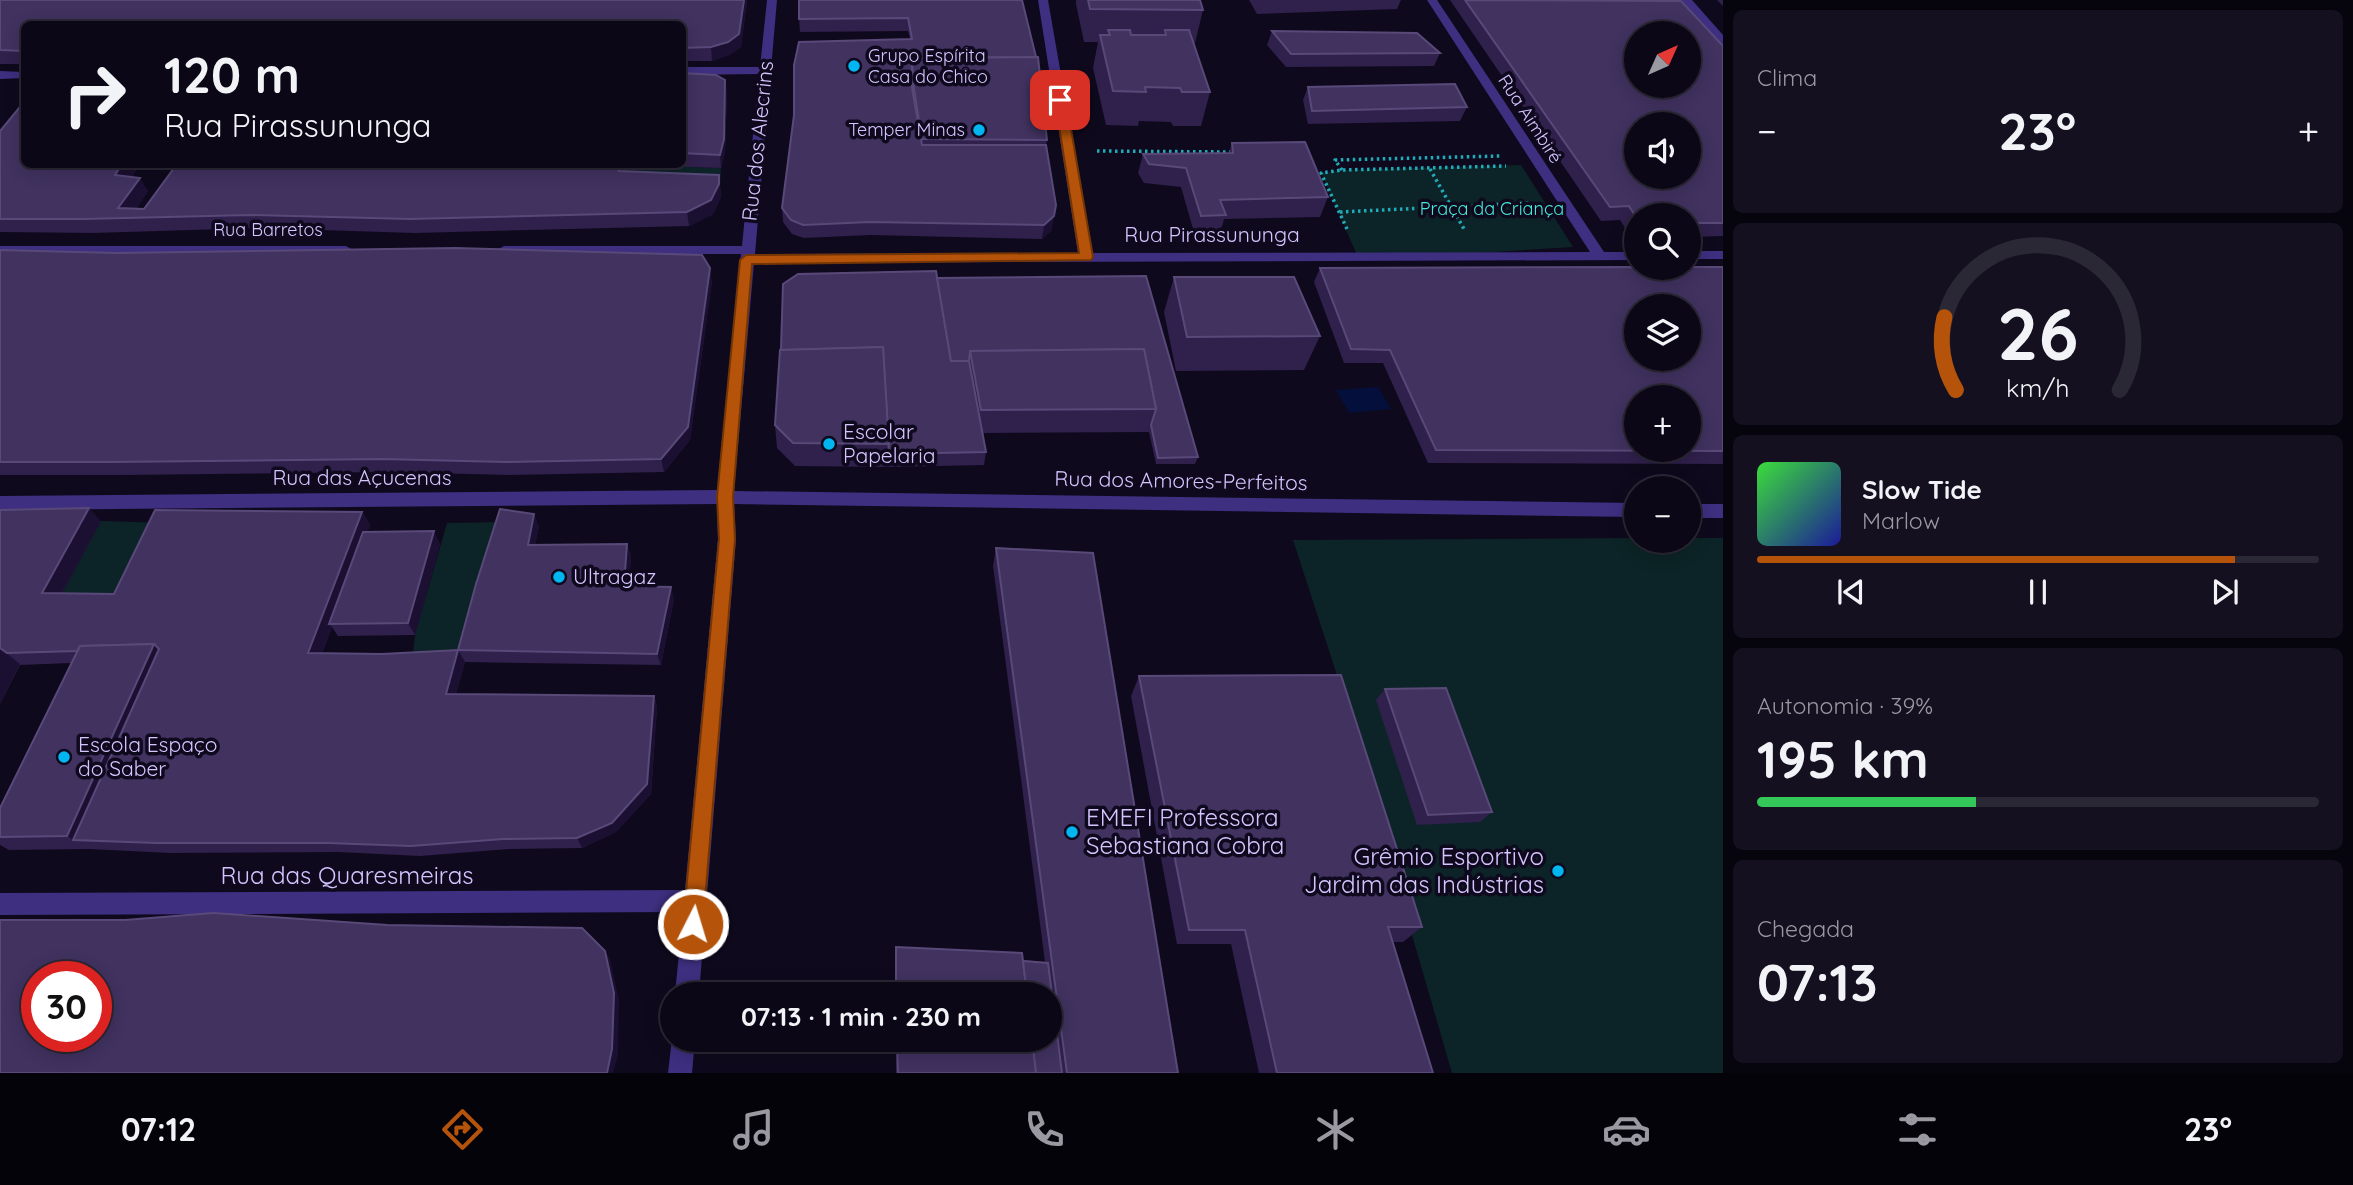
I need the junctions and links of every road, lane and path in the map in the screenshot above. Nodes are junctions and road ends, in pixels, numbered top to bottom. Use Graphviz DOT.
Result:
graph roads {
  1 [pos="772,0"];
  2 [pos="1043,0"];
  3 [pos="1432,0"];
  4 [pos="1686,0"];
  5 [pos="1723,42"];
  6 [pos="766,70"];
  7 [pos="686,71"];
  8 [pos="0,75"];
  9 [pos="21,75"];
  10 [pos="1069,150"];
  11 [pos="1235,152"];
  12 [pos="1532,156"];
  13 [pos="1508,166"];
  14 [pos="1430,169"];
  15 [pos="1342,170"];
  16 [pos="1532,203"];
  17 [pos="1452,208"];
  18 [pos="1340,212"];
  19 [pos="1465,231"];
  20 [pos="1349,234"];
  21 [pos="0,250"];
  22 [pos="360,250"];
  23 [pos="484,250"];
  24 [pos="746,255"];
  25 [pos="1701,255"];
  26 [pos="1723,255"];
  27 [pos="1600,256"];
  28 [pos="1624,256"];
  29 [pos="1086,257"];
  30 [pos="725,497"];
  31 [pos="0,503"];
  32 [pos="1624,510"];
  33 [pos="1701,511"];
  34 [pos="1723,511"];
  35 [pos="695,901"];
  36 [pos="0,904"];
  37 [pos="688,982"];
  38 [pos="682,1052"];
  39 [pos="680,1073"];
  1 -- 6 [label="street, Rua dos Alecrins"];
  2 -- 10 [label="street"];
  3 -- 12 [label="street, Rua Aimbiré"];
  4 -- 5 [label="street"];
  6 -- 7 [label="street"];
  6 -- 24 [label="street, Rua dos Alecrins"];
  8 -- 9 [label="street"];
  10 -- 11 [label="path"];
  10 -- 29 [label="street"];
  12 -- 15 [label="path"];
  12 -- 27 [label="street, Rua Aimbiré"];
  13 -- 14 [label="path"];
  14 -- 15 [label="path"];
  14 -- 17 [label="path"];
  15 -- 18 [label="path"];
  16 -- 17 [label="path"];
  17 -- 18 [label="path"];
  17 -- 19 [label="path"];
  18 -- 20 [label="path"];
  21 -- 22 [label="street, Rua Barretos"];
  23 -- 24 [label="street"];
  24 -- 29 [label="street, Rua Pirassununga"];
  24 -- 30 [label="street, Rua dos Alecrins"];
  25 -- 26 [label="street"];
  27 -- 28 [label="street, Rua Pirassununga"];
  27 -- 29 [label="street, Rua Pirassununga"];
  30 -- 31 [label="street, Rua das Açucenas"];
  30 -- 32 [label="street, Rua dos Amores-Perfeitos"];
  30 -- 35 [label="street, Rua dos Alecrins"];
  33 -- 34 [label="street"];
  35 -- 36 [label="street, Rua das Quaresmeiras"];
  35 -- 37 [label="street, Rua dos Alecrins"];
  38 -- 39 [label="street"];
}
